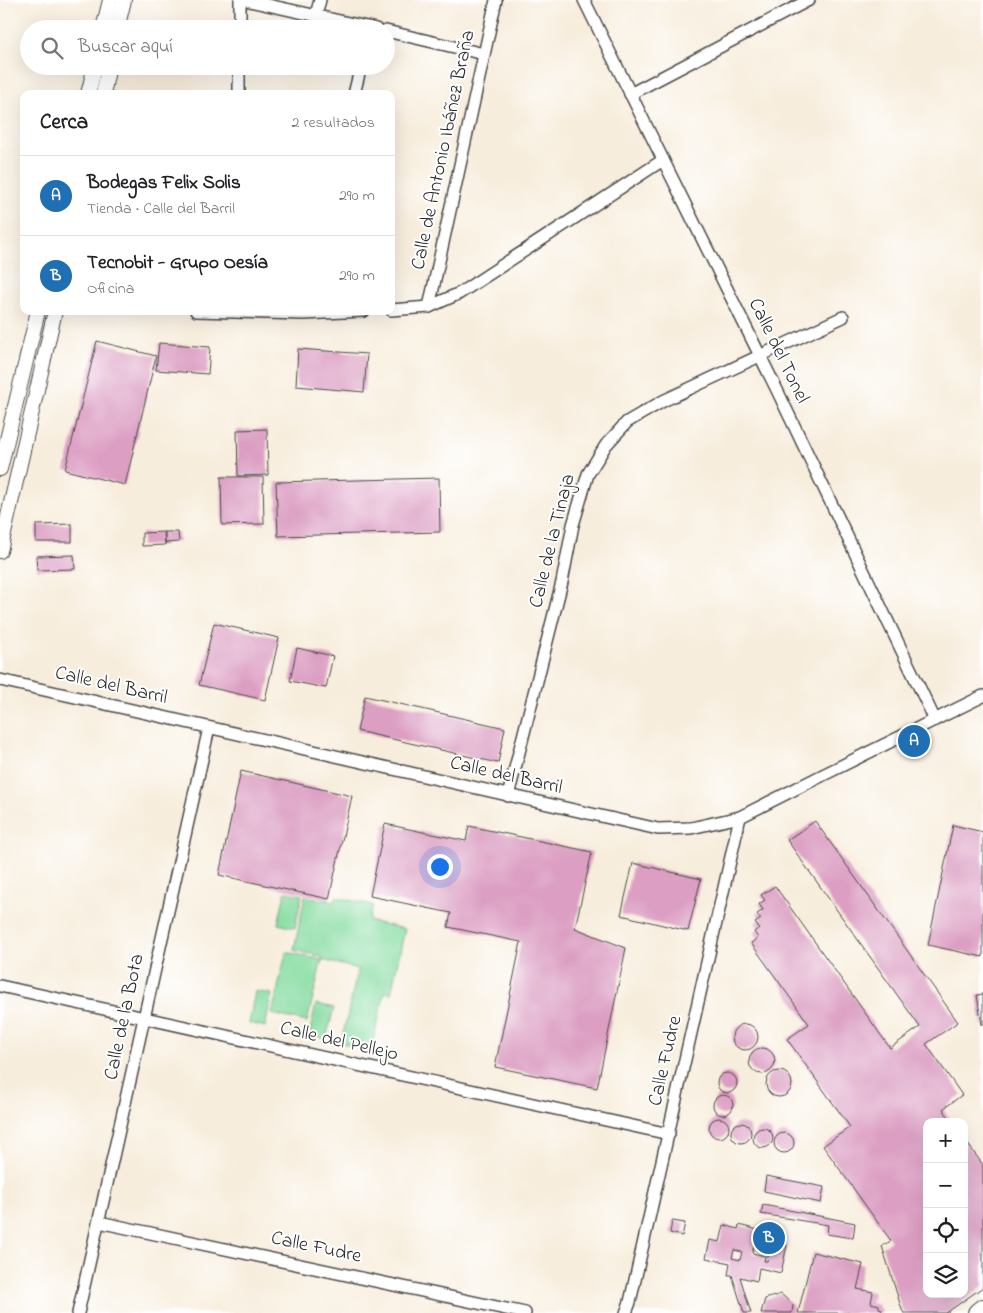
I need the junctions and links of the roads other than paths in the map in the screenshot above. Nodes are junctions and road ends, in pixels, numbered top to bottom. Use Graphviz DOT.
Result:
graph roads {
  1 [pos="110,0"];
  2 [pos="124,0"];
  3 [pos="240,0"];
  4 [pos="245,0"];
  5 [pos="320,0"];
  6 [pos="496,0"];
  7 [pos="584,0"];
  8 [pos="809,0"];
  9 [pos="316,15"];
  10 [pos="105,20"];
  11 [pos="120,20"];
  12 [pos="240,20"];
  13 [pos="338,20"];
  14 [pos="395,33"];
  15 [pos="484,54"];
  16 [pos="93,75"];
  17 [pos="107,75"];
  18 [pos="240,75"];
  19 [pos="358,75"];
  20 [pos="89,90"];
  21 [pos="104,90"];
  22 [pos="239,90"];
  23 [pos="355,90"];
  24 [pos="630,94"];
  25 [pos="663,160"];
  26 [pos="429,307"];
  27 [pos="395,310"];
  28 [pos="37,315"];
  29 [pos="54,315"];
  30 [pos="843,317"];
  31 [pos="759,355"];
  32 [pos="3,441"];
  33 [pos="24,447"];
  34 [pos="0,469"];
  35 [pos="0,549"];
  36 [pos="0,680"];
  37 [pos="983,696"];
  38 [pos="934,720"];
  39 [pos="209,728"];
  40 [pos="508,796"];
  41 [pos="740,817"];
  42 [pos="0,986"];
  43 [pos="144,1018"];
  44 [pos="669,1134"];
  45 [pos="99,1222"];
  46 [pos="983,1309"];
  47 [pos="78,1313"];
  48 [pos="525,1313"];
  49 [pos="626,1313"];
  50 [pos="978,1313"];
  1 -- 10 [label="street"];
  2 -- 11 [label="street"];
  3 -- 12 [label="street"];
  4 -- 9 [label="street"];
  5 -- 9 [label="street"];
  6 -- 15 [label="street, Calle de Antonio Ibáñez Braña"];
  7 -- 24 [label="street, Calle del Tonel"];
  8 -- 24 [label="street"];
  9 -- 13 [label="street"];
  14 -- 15 [label="street"];
  15 -- 26 [label="street, Calle de Antonio Ibáñez Braña"];
  16 -- 20 [label="street"];
  17 -- 21 [label="street"];
  18 -- 22 [label="street"];
  19 -- 23 [label="street"];
  24 -- 25 [label="street, Calle del Tonel"];
  25 -- 26 [label="street"];
  25 -- 31 [label="street, Calle del Tonel"];
  26 -- 27 [label="street"];
  28 -- 32 [label="street"];
  29 -- 33 [label="street"];
  30 -- 31 [label="street, Calle de la Tinaja"];
  31 -- 38 [label="street, Calle del Tonel"];
  31 -- 40 [label="street, Calle de la Tinaja"];
  32 -- 33 [label="street"];
  32 -- 34 [label="street"];
  33 -- 35 [label="street"];
  36 -- 39 [label="street, Calle del Barril"];
  37 -- 38 [label="street, Calle del Barril"];
  38 -- 41 [label="street, Calle del Barril"];
  39 -- 40 [label="street, Calle del Barril"];
  39 -- 43 [label="street, Calle de la Bota"];
  40 -- 41 [label="street, Calle del Barril"];
  41 -- 44 [label="street, Calle Fudre"];
  42 -- 43 [label="street, Calle del Pellejo"];
  43 -- 44 [label="street, Calle del Pellejo"];
  43 -- 45 [label="street, Calle de la Bota"];
  44 -- 49 [label="street, Calle Fudre"];
  45 -- 47 [label="street, Calle de la Bota"];
  45 -- 48 [label="street, Calle Fudre"];
  46 -- 50 [label="highway"];
}
